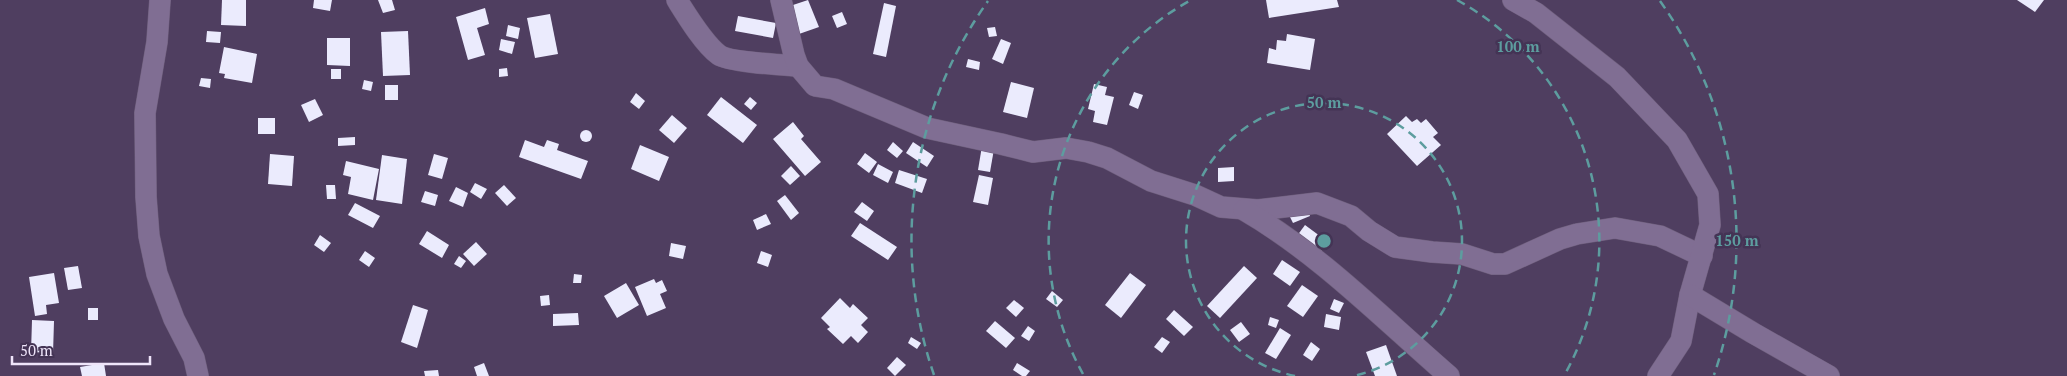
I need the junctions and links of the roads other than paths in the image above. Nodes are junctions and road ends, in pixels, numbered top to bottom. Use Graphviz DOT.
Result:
graph roads {
  1 [pos="160,0"];
  2 [pos="677,0"];
  3 [pos="782,0"];
  4 [pos="1512,0"];
  5 [pos="798,66"];
  6 [pos="1244,210"];
  7 [pos="1702,256"];
  8 [pos="1690,295"];
  9 [pos="198,376"];
  10 [pos="1449,376"];
  11 [pos="1658,376"];
  12 [pos="1829,376"];
  1 -- 9 [label="street"];
  2 -- 5 [label="street"];
  3 -- 5 [label="street"];
  4 -- 7 [label="street"];
  5 -- 6 [label="street"];
  6 -- 7 [label="street"];
  6 -- 10 [label="street"];
  7 -- 8 [label="street"];
  8 -- 11 [label="street"];
  8 -- 12 [label="street"];
}
